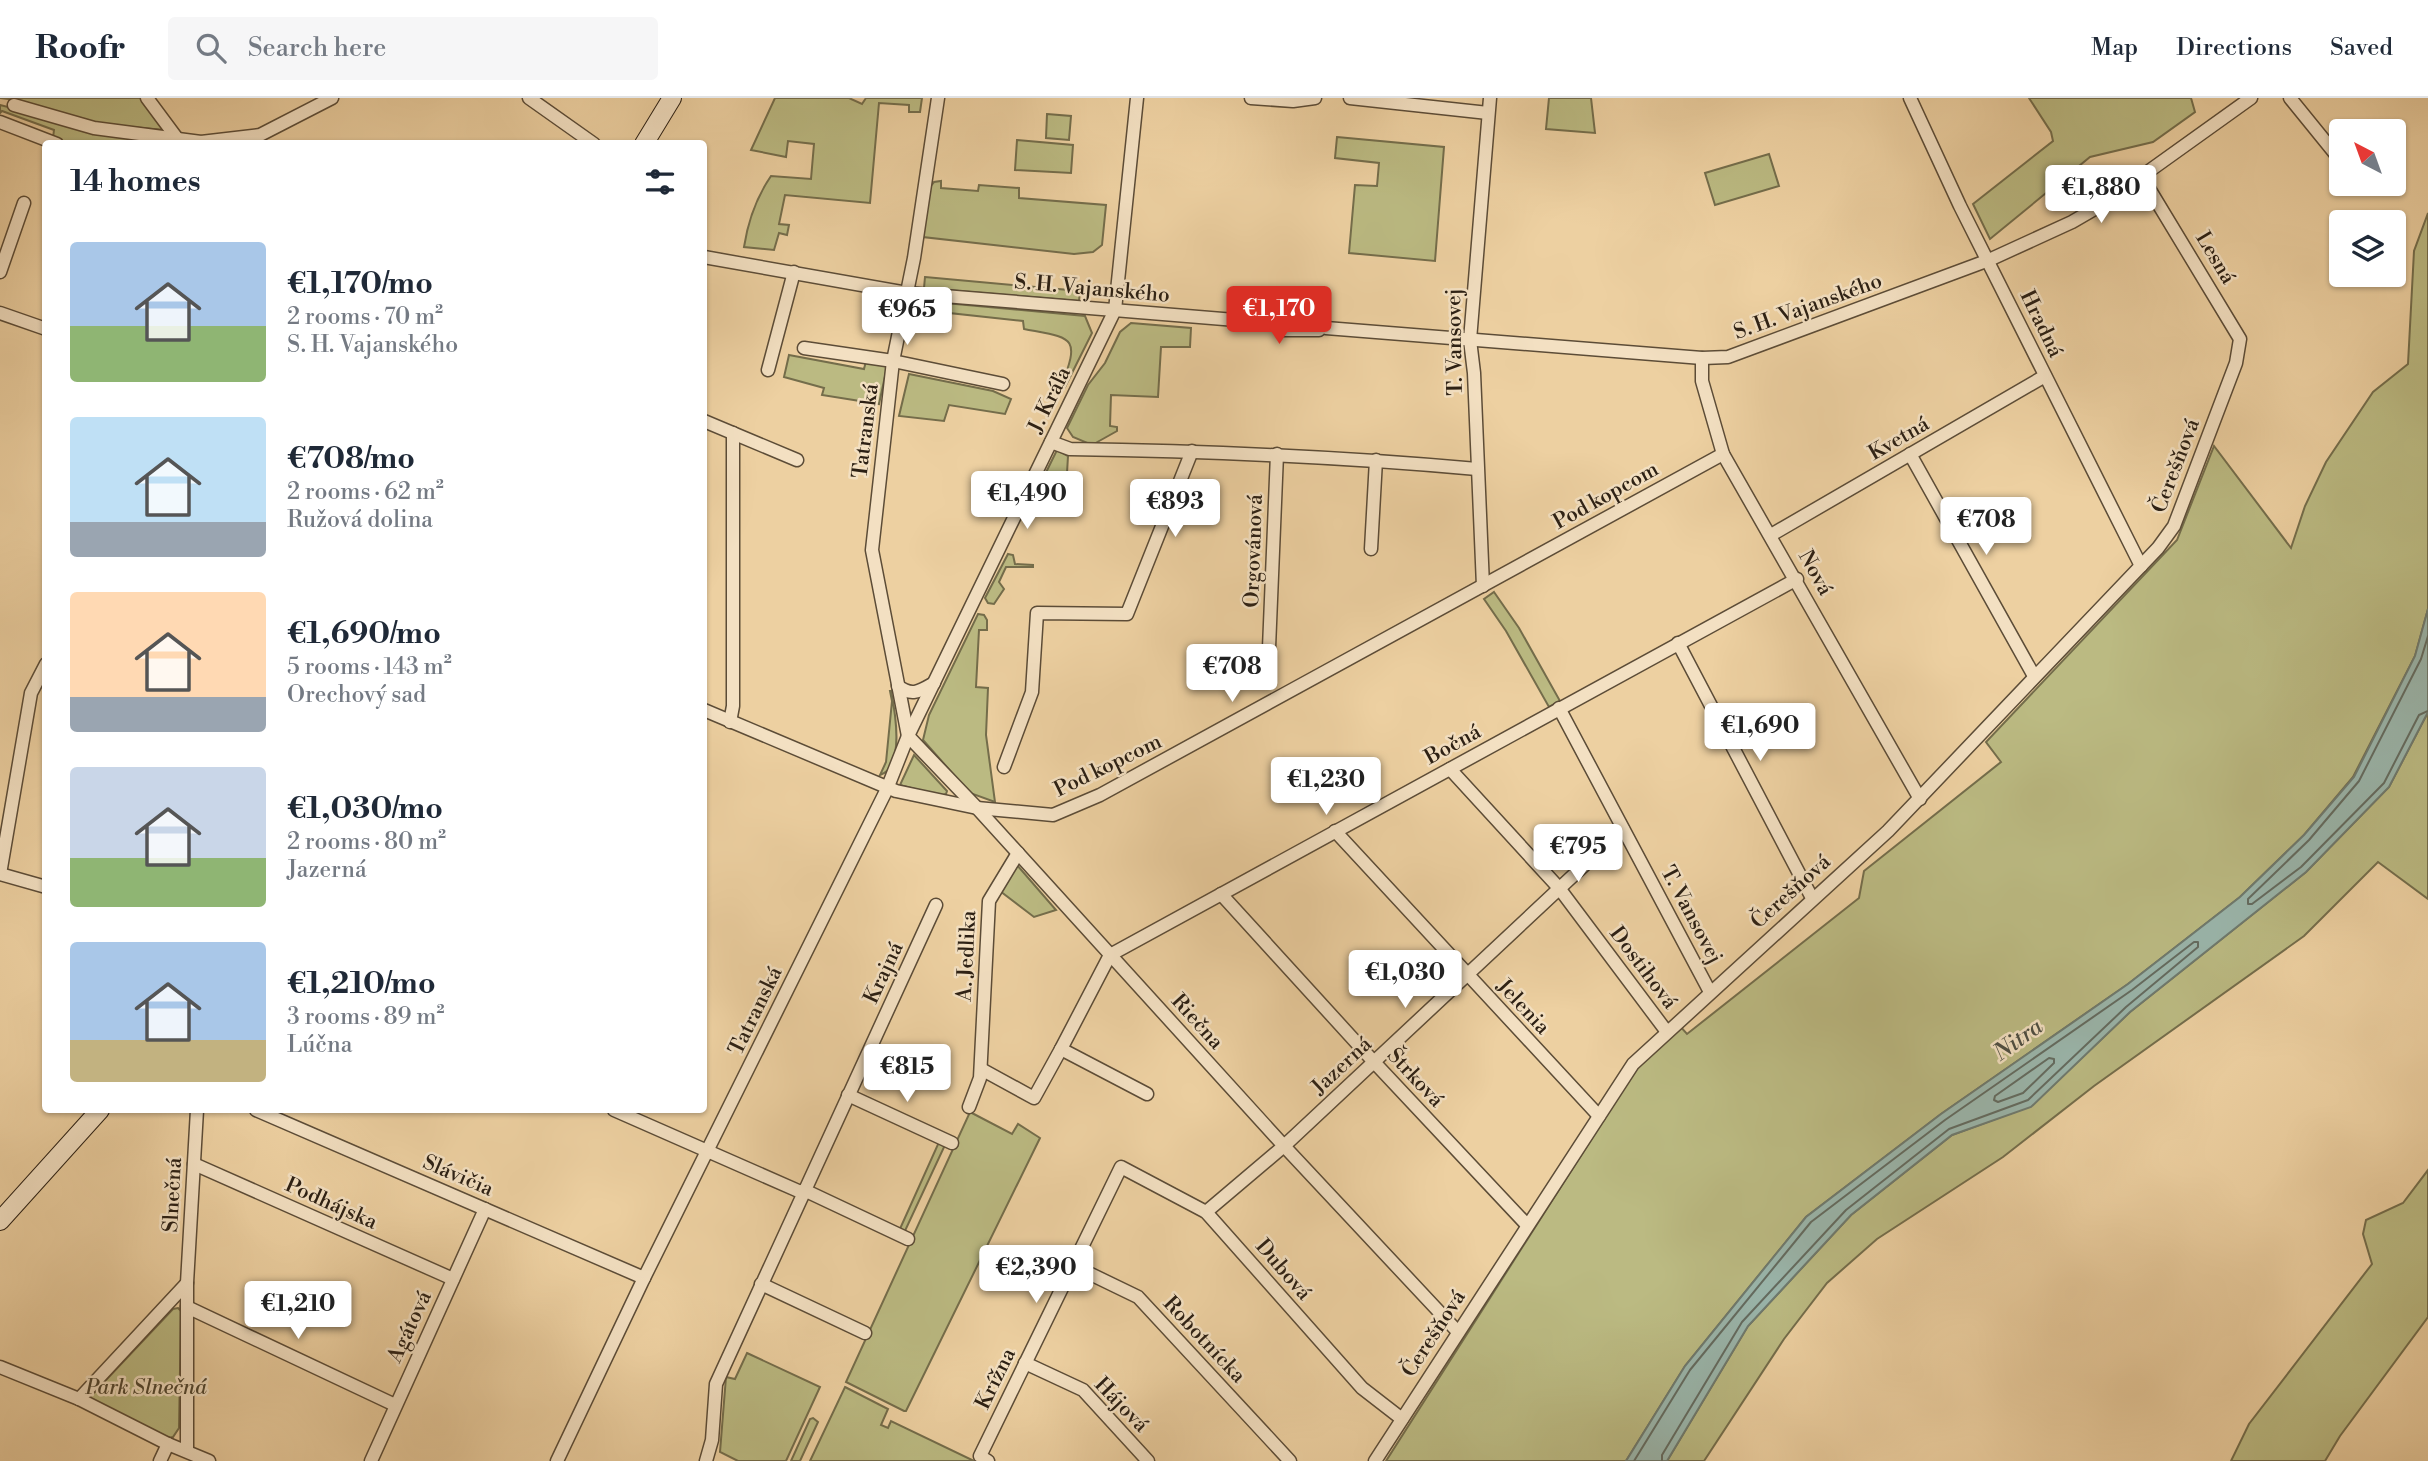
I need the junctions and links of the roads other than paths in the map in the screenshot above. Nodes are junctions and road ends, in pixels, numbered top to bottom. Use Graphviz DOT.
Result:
graph roads {
  1 [pos="147,98"];
  2 [pos="332,98"];
  3 [pos="529,98"];
  4 [pos="672,98"];
  5 [pos="938,98"];
  6 [pos="1137,98"];
  7 [pos="1251,98"];
  8 [pos="1315,98"];
  9 [pos="1350,98"];
  10 [pos="1490,98"];
  11 [pos="1910,98"];
  12 [pos="2251,98"];
  13 [pos="2290,98"];
  14 [pos="1293,99"];
  15 [pos="14,104"];
  16 [pos="1488,113"];
  17 [pos="0,122"];
  18 [pos="176,137"];
  19 [pos="259,139"];
  20 [pos="47,140"];
  21 [pos="191,140"];
  22 [pos="240,140"];
  23 [pos="588,140"];
  24 [pos="646,140"];
  25 [pos="2329,146"];
  26 [pos="2143,177"];
  27 [pos="24,203"];
  28 [pos="707,258"];
  29 [pos="1989,260"];
  30 [pos="0,272"];
  31 [pos="794,272"];
  32 [pos="907,293"];
  33 [pos="1115,310"];
  34 [pos="0,313"];
  35 [pos="42,328"];
  36 [pos="1470,340"];
  37 [pos="804,348"];
  38 [pos="1702,358"];
  39 [pos="894,361"];
  40 [pos="2236,363"];
  41 [pos="768,370"];
  42 [pos="2045,376"];
  43 [pos="1003,384"];
  44 [pos="707,422"];
  45 [pos="733,433"];
  46 [pos="1051,442"];
  47 [pos="1192,451"];
  48 [pos="1277,454"];
  49 [pos="1723,454"];
  50 [pos="1910,454"];
  51 [pos="797,460"];
  52 [pos="1377,460"];
  53 [pos="1478,469"];
  54 [pos="1772,535"];
  55 [pos="1371,549"];
  56 [pos="2140,566"];
  57 [pos="1797,579"];
  58 [pos="1483,586"];
  59 [pos="1678,643"];
  60 [pos="1269,648"];
  61 [pos="42,672"];
  62 [pos="2034,676"];
  63 [pos="934,683"];
  64 [pos="898,686"];
  65 [pos="1559,708"];
  66 [pos="707,711"];
  67 [pos="730,722"];
  68 [pos="908,736"];
  69 [pos="1004,767"];
  70 [pos="1450,769"];
  71 [pos="887,789"];
  72 [pos="1920,799"];
  73 [pos="977,808"];
  74 [pos="1623,829"];
  75 [pos="1335,831"];
  76 [pos="1018,853"];
  77 [pos="0,874"];
  78 [pos="42,886"];
  79 [pos="1559,888"];
  80 [pos="1220,894"];
  81 [pos="1812,898"];
  82 [pos="936,905"];
  83 [pos="1110,955"];
  84 [pos="1467,975"];
  85 [pos="1710,992"];
  86 [pos="1667,1032"];
  87 [pos="1061,1049"];
  88 [pos="1374,1062"];
  89 [pos="981,1069"];
  90 [pos="1147,1094"];
  91 [pos="848,1095"];
  92 [pos="969,1107"];
  93 [pos="97,1113"];
  94 [pos="197,1113"];
  95 [pos="263,1113"];
  96 [pos="621,1113"];
  97 [pos="1599,1116"];
  98 [pos="952,1143"];
  99 [pos="1284,1146"];
  100 [pos="708,1152"];
  101 [pos="194,1164"];
  102 [pos="1121,1167"];
  103 [pos="803,1192"];
  104 [pos="485,1209"];
  105 [pos="1206,1212"];
  106 [pos="0,1221"];
  107 [pos="1527,1225"];
  108 [pos="908,1239"];
  109 [pos="1074,1266"];
  110 [pos="645,1278"];
  111 [pos="453,1279"];
  112 [pos="187,1283"];
  113 [pos="761,1284"];
  114 [pos="187,1307"];
  115 [pos="1458,1332"];
  116 [pos="865,1333"];
  117 [pos="1025,1363"];
  118 [pos="0,1367"];
  119 [pos="79,1399"];
  120 [pos="395,1405"];
  121 [pos="1402,1419"];
  122 [pos="168,1444"];
  123 [pos="187,1450"];
  124 [pos="984,1459"];
  125 [pos="160,1461"];
  126 [pos="209,1461"];
  127 [pos="371,1461"];
  128 [pos="557,1461"];
  129 [pos="706,1461"];
  130 [pos="1148,1461"];
  131 [pos="1290,1461"];
  132 [pos="1375,1461"];
  1 -- 18 [label="street"];
  2 -- 19 [label="street"];
  3 -- 23 [label="street"];
  4 -- 24 [label="main road"];
  5 -- 32 [label="street, Tatranská"];
  6 -- 33 [label="street, J. Kráľa"];
  7 -- 14 [label="street"];
  8 -- 14 [label="street"];
  9 -- 16 [label="street"];
  10 -- 16 [label="street, T. Vansovej"];
  11 -- 29 [label="street, Hradná"];
  12 -- 26 [label="street, S. H. Vajanského"];
  13 -- 25 [label="street"];
  15 -- 18 [label="street"];
  16 -- 36 [label="street, T. Vansovej"];
  17 -- 20 [label="street"];
  18 -- 21 [label="street"];
  19 -- 22 [label="street"];
  26 -- 29 [label="street, S. H. Vajanského"];
  26 -- 40 [label="street, Lesná"];
  27 -- 30 [label="street"];
  28 -- 31 [label="street, S. H. Vajanského"];
  29 -- 38 [label="street, S. H. Vajanského"];
  29 -- 42 [label="street, Hradná"];
  31 -- 32 [label="street, S. H. Vajanského"];
  31 -- 41 [label="street"];
  32 -- 33 [label="street, S. H. Vajanského"];
  32 -- 39 [label="street, Tatranská"];
  33 -- 36 [label="street, S. H. Vajanského"];
  33 -- 46 [label="street, J. Kráľa"];
  34 -- 35 [label="street"];
  36 -- 38 [label="street, S. H. Vajanského"];
  36 -- 53 [label="street, T. Vansovej"];
  37 -- 39 [label="street"];
  38 -- 49 [label="street, Nová"];
  39 -- 43 [label="street"];
  39 -- 64 [label="street, Tatranská"];
  40 -- 56 [label="street, Čerešňová"];
  42 -- 50 [label="street, Kvetná"];
  42 -- 56 [label="street, Hradná"];
  44 -- 45 [label="street"];
  45 -- 51 [label="street"];
  45 -- 67 [label="street"];
  46 -- 47 [label="street"];
  46 -- 63 [label="street, J. Kráľa"];
  47 -- 48 [label="street"];
  47 -- 69 [label="street"];
  48 -- 52 [label="street"];
  48 -- 60 [label="street, Orgovánová"];
  49 -- 54 [label="street, Nová"];
  49 -- 58 [label="street, Pod kopcom"];
  50 -- 54 [label="street, Kvetná"];
  50 -- 62 [label="street"];
  52 -- 53 [label="street"];
  52 -- 55 [label="street"];
  53 -- 58 [label="street, T. Vansovej"];
  54 -- 57 [label="street, Nová"];
  56 -- 62 [label="street, Čerešňová"];
  57 -- 59 [label="street, Bočná"];
  57 -- 72 [label="street, Nová"];
  58 -- 73 [label="street, Pod kopcom"];
  59 -- 65 [label="street, Bočná"];
  59 -- 81 [label="street"];
  61 -- 77 [label="street"];
  62 -- 72 [label="street, Čerešňová"];
  63 -- 64 [label="street"];
  63 -- 68 [label="street, J. Kráľa"];
  64 -- 68 [label="street, Tatranská"];
  65 -- 70 [label="street, Bočná"];
  65 -- 74 [label="street, T. Vansovej"];
  66 -- 67 [label="street, Pod kopcom"];
  67 -- 71 [label="street, Pod kopcom"];
  68 -- 71 [label="street, Tatranská"];
  68 -- 73 [label="street, Riečna"];
  70 -- 75 [label="street, Bočná"];
  70 -- 79 [label="street, Dostihová"];
  71 -- 73 [label="street, Pod kopcom"];
  71 -- 100 [label="street, Tatranská"];
  72 -- 81 [label="street, Čerešňová"];
  73 -- 76 [label="street, Riečna"];
  74 -- 79 [label="street, Jazerná"];
  74 -- 85 [label="street, T. Vansovej"];
  75 -- 80 [label="street, Bočná"];
  75 -- 84 [label="street, Jelenia"];
  76 -- 83 [label="street, Riečna"];
  76 -- 89 [label="street, A. Jedlika"];
  77 -- 78 [label="street"];
  79 -- 84 [label="street, Jazerná"];
  79 -- 86 [label="street, Dostihová"];
  80 -- 83 [label="street, Bočná"];
  80 -- 88 [label="street, Štrková"];
  81 -- 85 [label="street, Čerešňová"];
  82 -- 91 [label="street, Krajná"];
  83 -- 87 [label="street"];
  83 -- 99 [label="street, Riečna"];
  84 -- 88 [label="street, Jazerná"];
  84 -- 97 [label="street, Jelenia"];
  85 -- 86 [label="street, Čerešňová"];
  86 -- 97 [label="street, Čerešňová"];
  87 -- 89 [label="street"];
  87 -- 90 [label="street"];
  88 -- 99 [label="street, Jazerná"];
  88 -- 107 [label="street, Štrková"];
  89 -- 92 [label="street, A. Jedlika"];
  91 -- 98 [label="street"];
  91 -- 103 [label="street, Krajná"];
  93 -- 106 [label="main road"];
  94 -- 101 [label="street, Slnečná"];
  95 -- 104 [label="street, Slávičia"];
  96 -- 100 [label="street"];
  97 -- 107 [label="street, Čerešňová"];
  99 -- 105 [label="street, Jazerná"];
  99 -- 115 [label="street, Riečna"];
  100 -- 103 [label="street"];
  100 -- 110 [label="street, Tatranská"];
  101 -- 111 [label="street, Podhájska"];
  101 -- 112 [label="street, Slnečná"];
  102 -- 105 [label="street, Dubová"];
  102 -- 109 [label="street, Krížna"];
  103 -- 108 [label="street"];
  103 -- 113 [label="street, Krajná"];
  104 -- 110 [label="street, Slávičia"];
  104 -- 111 [label="street, Agátová"];
  105 -- 121 [label="street, Dubová"];
  107 -- 115 [label="street, Čerešňová"];
  109 -- 117 [label="street, Krížna"];
  109 -- 131 [label="street, Robotnícka"];
  110 -- 128 [label="street, Tatranská"];
  111 -- 120 [label="street, Agátová"];
  112 -- 114 [label="street, Slnečná"];
  112 -- 119 [label="street"];
  113 -- 116 [label="street"];
  113 -- 129 [label="street, Krajná"];
  114 -- 120 [label="street"];
  114 -- 123 [label="street, Slnečná"];
  115 -- 121 [label="street, Čerešňová"];
  117 -- 124 [label="street, Krížna"];
  117 -- 130 [label="street, Hájová"];
  118 -- 119 [label="street"];
  119 -- 122 [label="street"];
  120 -- 127 [label="street, Agátová"];
  121 -- 132 [label="street, Čerešňová"];
  122 -- 123 [label="street"];
  122 -- 125 [label="street"];
  123 -- 126 [label="street"];
}
